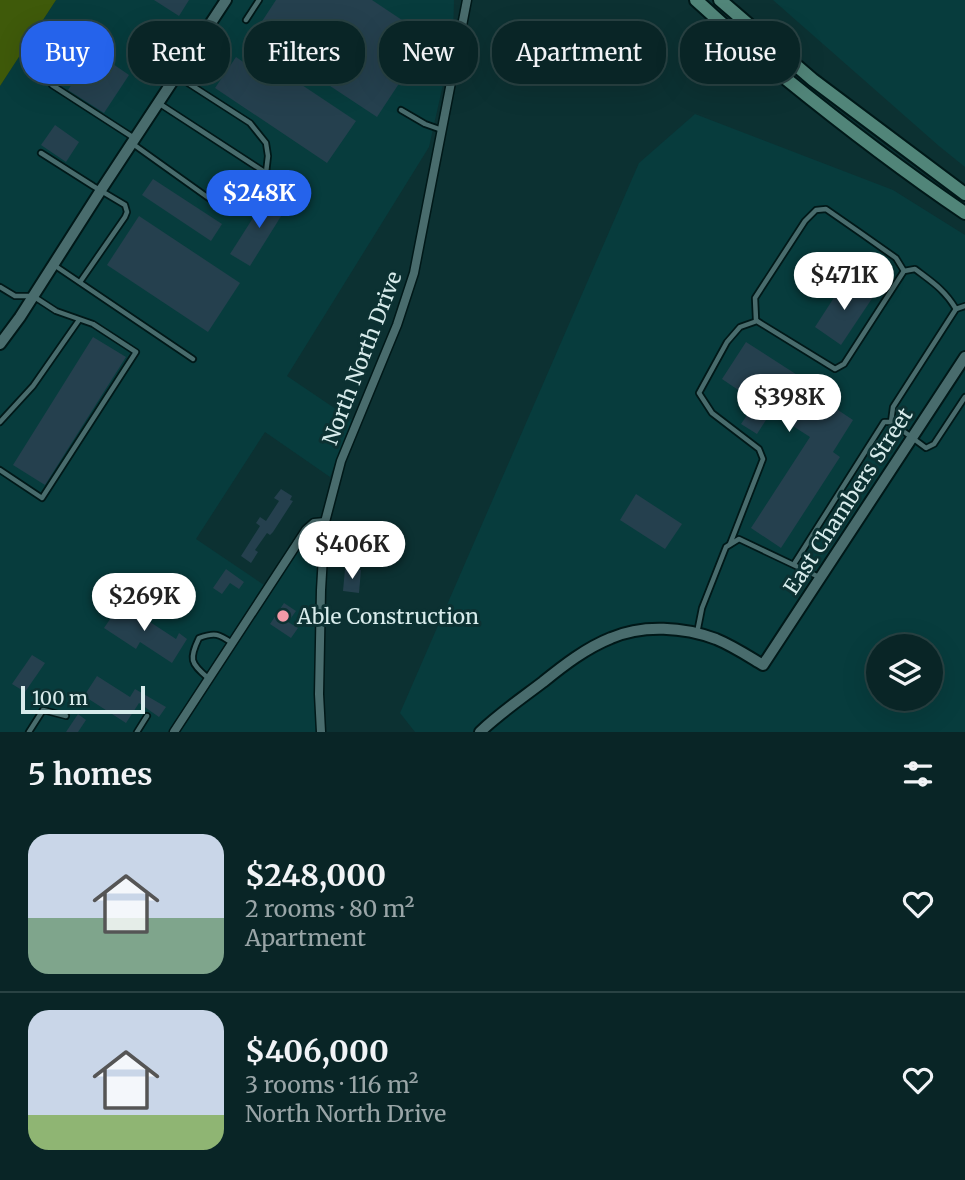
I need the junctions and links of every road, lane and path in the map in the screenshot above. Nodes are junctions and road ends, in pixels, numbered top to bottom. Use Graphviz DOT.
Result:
graph roads {
  1 [pos="226,0"];
  2 [pos="259,0"];
  3 [pos="467,0"];
  4 [pos="696,0"];
  5 [pos="720,0"];
  6 [pos="246,20"];
  7 [pos="212,21"];
  8 [pos="172,84"];
  9 [pos="189,84"];
  10 [pos="52,85"];
  11 [pos="159,103"];
  12 [pos="401,110"];
  13 [pos="443,130"];
  14 [pos="134,141"];
  15 [pos="41,153"];
  16 [pos="266,173"];
  17 [pos="101,190"];
  18 [pos="965,194"];
  19 [pos="965,214"];
  20 [pos="54,265"];
  21 [pos="904,271"];
  22 [pos="80,282"];
  23 [pos="0,287"];
  24 [pos="33,296"];
  25 [pos="965,306"];
  26 [pos="956,309"];
  27 [pos="79,320"];
  28 [pos="757,321"];
  29 [pos="0,344"];
  30 [pos="965,357"];
  31 [pos="192,359"];
  32 [pos="965,397"];
  33 [pos="0,422"];
  34 [pos="891,422"];
  35 [pos="912,438"];
  36 [pos="0,470"];
  37 [pos="326,522"];
  38 [pos="730,544"];
  39 [pos="794,564"];
  40 [pos="820,578"];
  41 [pos="697,634"];
  42 [pos="232,643"];
  43 [pos="209,678"];
  44 [pos="66,716"];
  45 [pos="147,716"];
  46 [pos="29,732"];
  47 [pos="137,732"];
  48 [pos="174,732"];
  49 [pos="321,732"];
  50 [pos="481,732"];
  1 -- 7 [label="street"];
  2 -- 6 [label="lane"];
  3 -- 13 [label="street, North North Drive"];
  4 -- 19 [label="main road"];
  5 -- 18 [label="main road"];
  8 -- 11 [label="street"];
  9 -- 16 [label="lane"];
  10 -- 14 [label="lane"];
  11 -- 14 [label="street"];
  11 -- 16 [label="lane"];
  12 -- 13 [label="lane"];
  13 -- 37 [label="street, North North Drive"];
  14 -- 16 [label="lane"];
  14 -- 17 [label="street"];
  15 -- 17 [label="lane"];
  17 -- 20 [label="street"];
  17 -- 22 [label="lane"];
  20 -- 22 [label="lane"];
  20 -- 24 [label="street"];
  21 -- 26 [label="lane"];
  21 -- 28 [label="lane"];
  21 -- 28 [label="lane"];
  22 -- 31 [label="lane"];
  23 -- 24 [label="lane"];
  24 -- 27 [label="lane"];
  24 -- 29 [label="street"];
  25 -- 26 [label="lane"];
  26 -- 34 [label="lane"];
  27 -- 33 [label="lane"];
  27 -- 36 [label="lane"];
  28 -- 38 [label="lane"];
  30 -- 35 [label="street, East Chambers Street"];
  32 -- 35 [label="lane"];
  34 -- 35 [label="lane"];
  34 -- 39 [label="lane"];
  35 -- 40 [label="street, East Chambers Street"];
  37 -- 42 [label="street"];
  37 -- 49 [label="street, North North Drive"];
  38 -- 39 [label="lane"];
  38 -- 41 [label="lane"];
  39 -- 40 [label="lane"];
  40 -- 41 [label="street, East Chambers Street"];
  41 -- 50 [label="street"];
  42 -- 43 [label="street"];
  42 -- 43 [label="lane"];
  43 -- 48 [label="street"];
  44 -- 46 [label="lane"];
  45 -- 47 [label="lane"];
}
